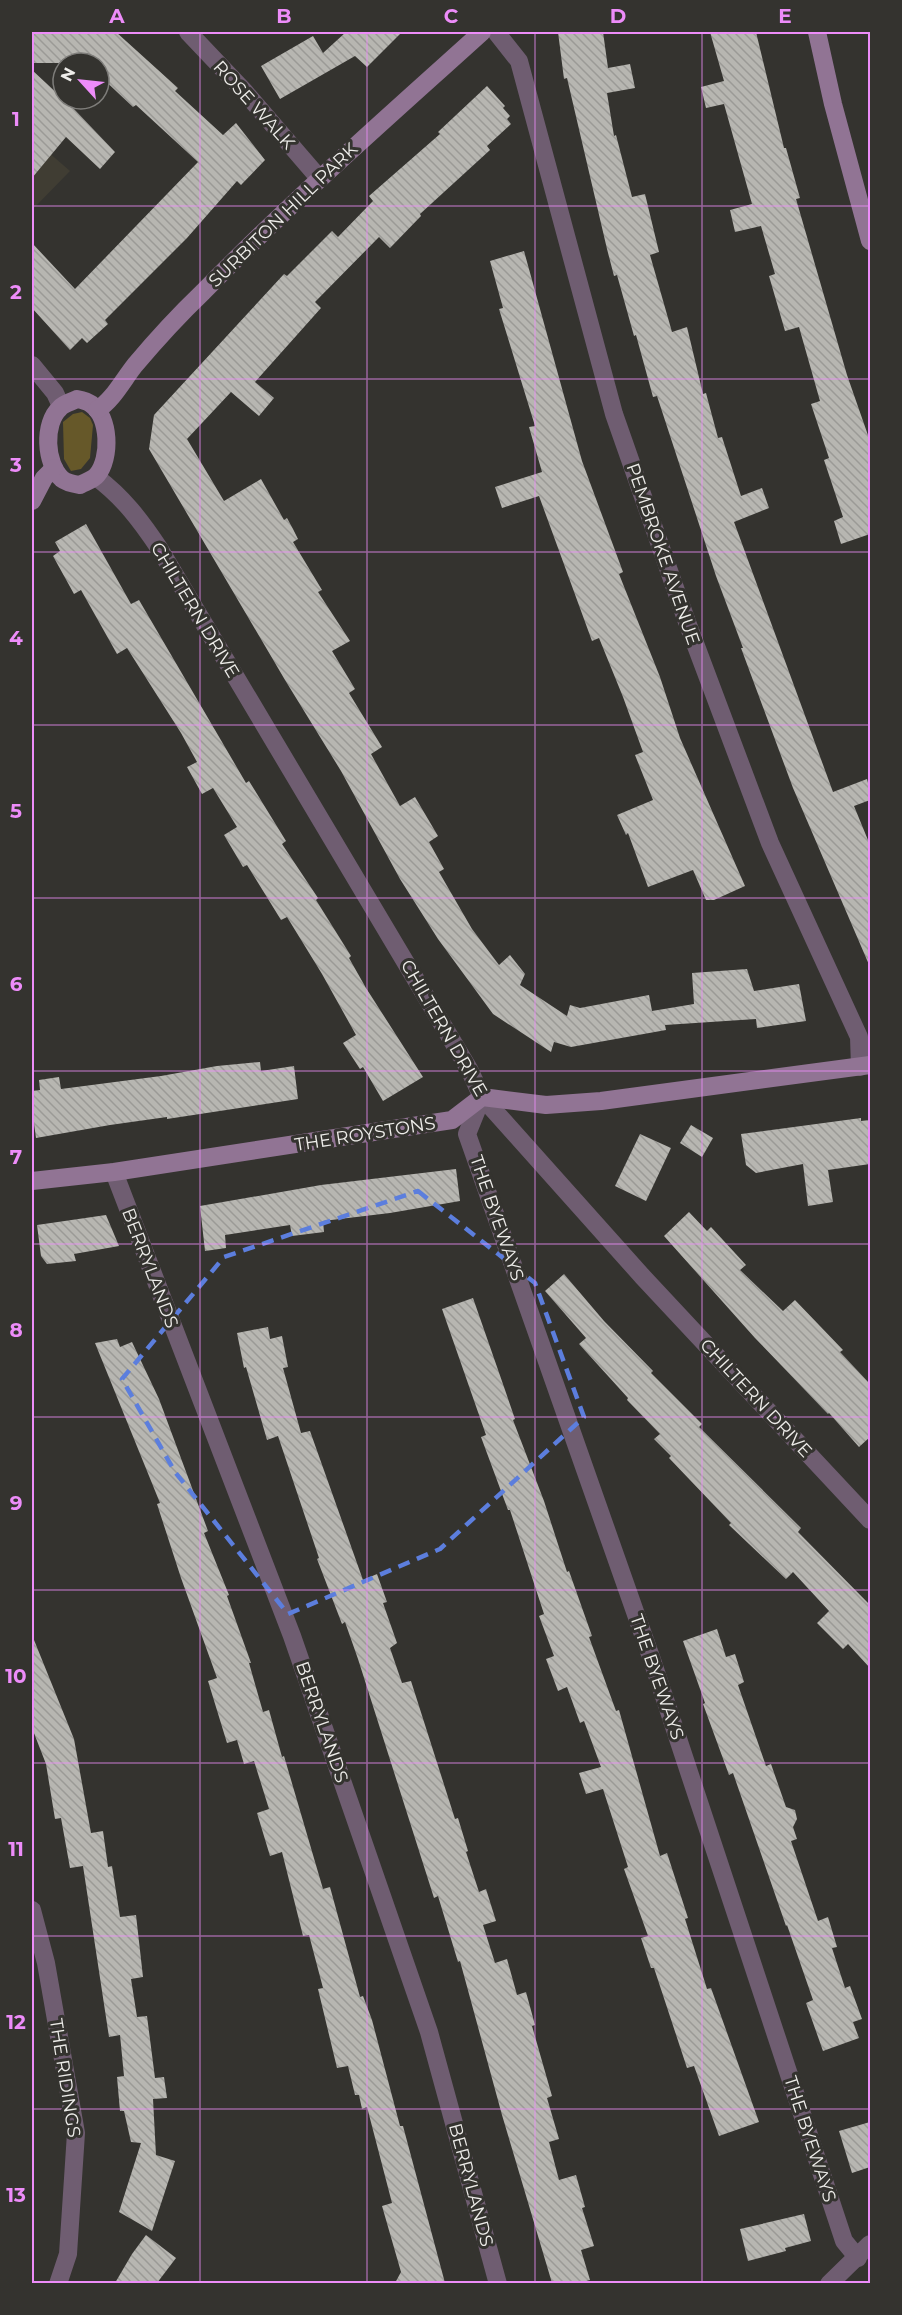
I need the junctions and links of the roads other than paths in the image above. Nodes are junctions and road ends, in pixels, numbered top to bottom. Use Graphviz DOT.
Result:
graph roads {
  1 [pos="188,32"];
  2 [pos="482,32"];
  3 [pos="496,32"];
  4 [pos="817,32"];
  5 [pos="319,178"];
  6 [pos="870,241"];
  7 [pos="32,365"];
  8 [pos="61,406"];
  9 [pos="97,410"];
  10 [pos="54,468"];
  11 [pos="96,477"];
  12 [pos="32,501"];
  13 [pos="865,1066"];
  14 [pos="482,1097"];
  15 [pos="114,1172"];
  16 [pos="32,1181"];
  17 [pos="870,1520"];
  18 [pos="32,1910"];
  19 [pos="864,2251"];
  20 [pos="58,2283"];
  21 [pos="498,2283"];
  22 [pos="829,2283"];
  1 -- 5 [label="street, ROSE WALK"];
  2 -- 5 [label="street, SURBITON HILL PARK"];
  3 -- 13 [label="street, PEMBROKE AVENUE"];
  4 -- 6 [label="street"];
  5 -- 9 [label="street, SURBITON HILL PARK"];
  7 -- 8 [label="street"];
  8 -- 9 [label="street"];
  8 -- 10 [label="street"];
  9 -- 11 [label="street"];
  10 -- 11 [label="street"];
  10 -- 12 [label="street"];
  11 -- 14 [label="street, CHILTERN DRIVE"];
  13 -- 14 [label="street"];
  14 -- 15 [label="street, THE ROYSTONS"];
  14 -- 17 [label="street, CHILTERN DRIVE"];
  14 -- 19 [label="street, THE BYEWAYS"];
  15 -- 16 [label="street, THE ROYSTONS"];
  15 -- 21 [label="street, BERRYLANDS"];
  18 -- 20 [label="street, THE RIDINGS"];
  19 -- 22 [label="street"];
}
